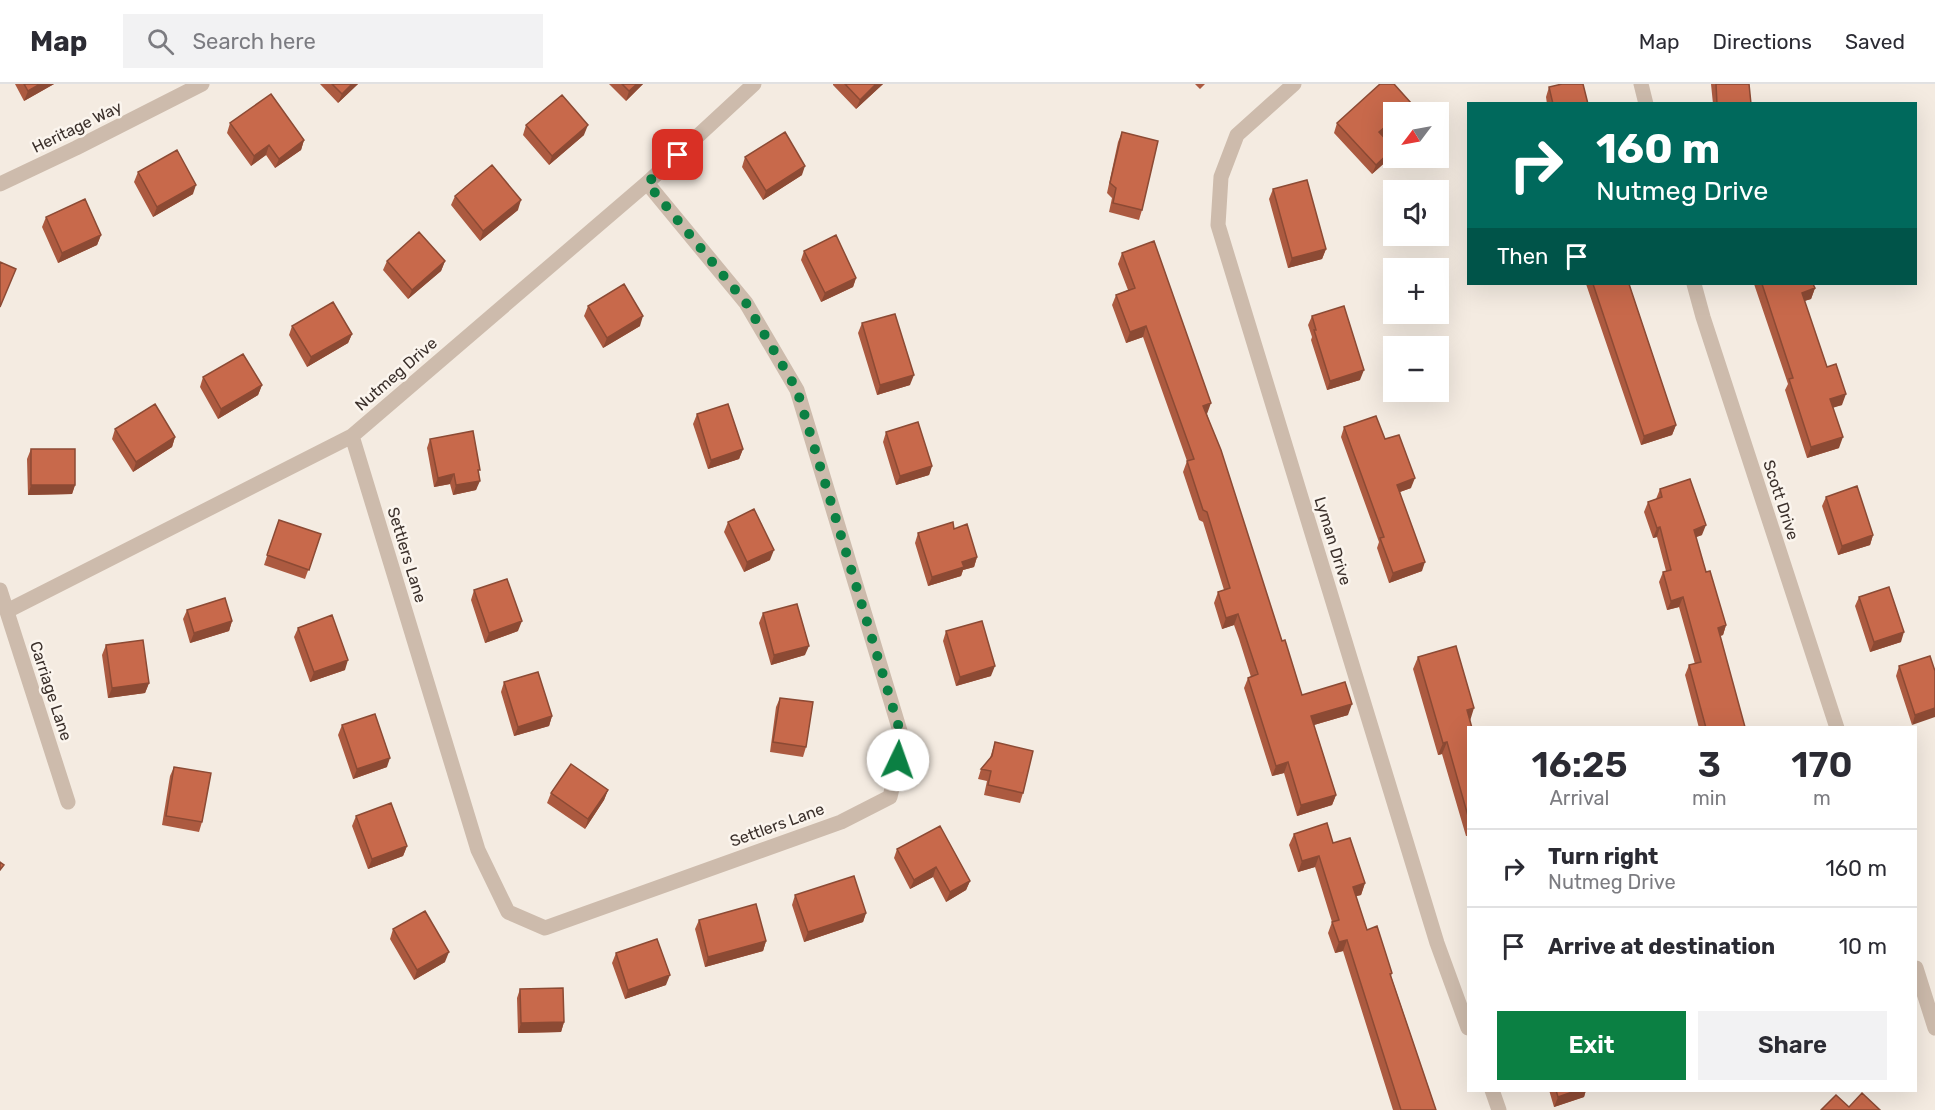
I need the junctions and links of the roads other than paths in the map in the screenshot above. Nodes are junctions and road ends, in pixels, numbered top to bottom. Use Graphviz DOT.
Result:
graph roads {
  1 [pos="202,84"];
  2 [pos="754,84"];
  3 [pos="1294,84"];
  4 [pos="1641,84"];
  5 [pos="1646,102"];
  6 [pos="647,183"];
  7 [pos="0,184"];
  8 [pos="1694,285"];
  9 [pos="352,436"];
  10 [pos="0,590"];
  11 [pos="7,611"];
  12 [pos="1836,726"];
  13 [pos="68,802"];
  14 [pos="1917,971"];
  15 [pos="1467,1025"];
  16 [pos="1935,1028"];
  17 [pos="1493,1092"];
  18 [pos="1499,1110"];
  1 -- 7 [label="street, Heritage Way"];
  2 -- 6 [label="street, Nutmeg Drive"];
  3 -- 15 [label="street, Lyman Drive"];
  4 -- 5 [label="street"];
  6 -- 9 [label="street, Nutmeg Drive"];
  6 -- 9 [label="street, Settlers Lane"];
  8 -- 12 [label="street, Scott Drive"];
  9 -- 11 [label="street, Nutmeg Drive"];
  10 -- 11 [label="street, Carriage Lane"];
  11 -- 13 [label="street, Carriage Lane"];
  14 -- 16 [label="street"];
  17 -- 18 [label="street"];
}
